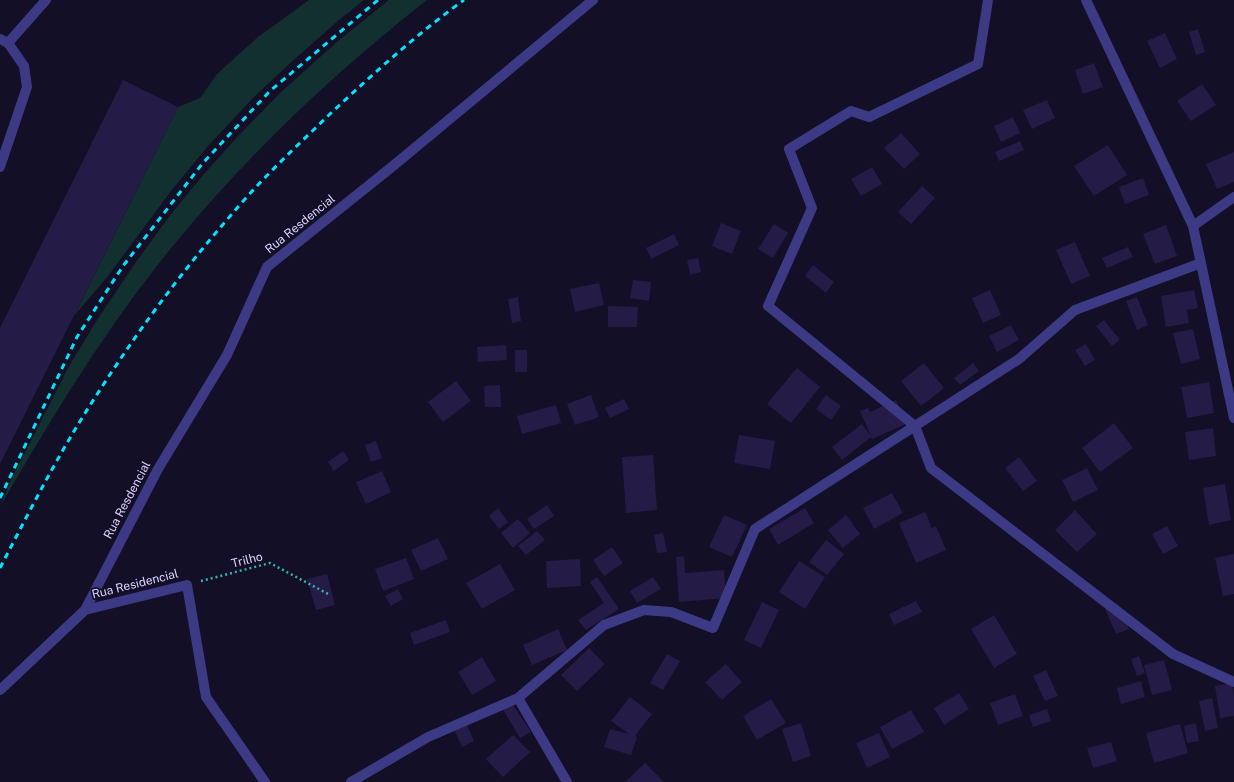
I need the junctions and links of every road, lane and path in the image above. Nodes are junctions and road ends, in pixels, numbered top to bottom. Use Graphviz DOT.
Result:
graph roads {
  1 [pos="46,0"];
  2 [pos="593,0"];
  3 [pos="988,0"];
  4 [pos="1086,0"];
  5 [pos="4,41"];
  6 [pos="0,167"];
  7 [pos="1234,197"];
  8 [pos="1193,226"];
  9 [pos="1201,263"];
  10 [pos="1234,418"];
  11 [pos="915,426"];
  12 [pos="187,585"];
  13 [pos="330,595"];
  14 [pos="85,610"];
  15 [pos="1234,682"];
  16 [pos="0,690"];
  17 [pos="518,698"];
  18 [pos="265,782"];
  19 [pos="350,782"];
  20 [pos="567,782"];
  1 -- 5 [label="street"];
  2 -- 14 [label="street, Rua Resdencial"];
  3 -- 11 [label="street"];
  4 -- 8 [label="street"];
  5 -- 6 [label="street"];
  7 -- 8 [label="street"];
  8 -- 9 [label="street"];
  9 -- 10 [label="street"];
  9 -- 11 [label="street"];
  11 -- 15 [label="street"];
  11 -- 17 [label="street"];
  12 -- 13 [label="path, Trilho"];
  12 -- 14 [label="street, Rua Residencial"];
  12 -- 18 [label="street, Rua Residencial"];
  14 -- 16 [label="street, Rua Residencial"];
  17 -- 19 [label="street"];
  17 -- 20 [label="street"];
}
